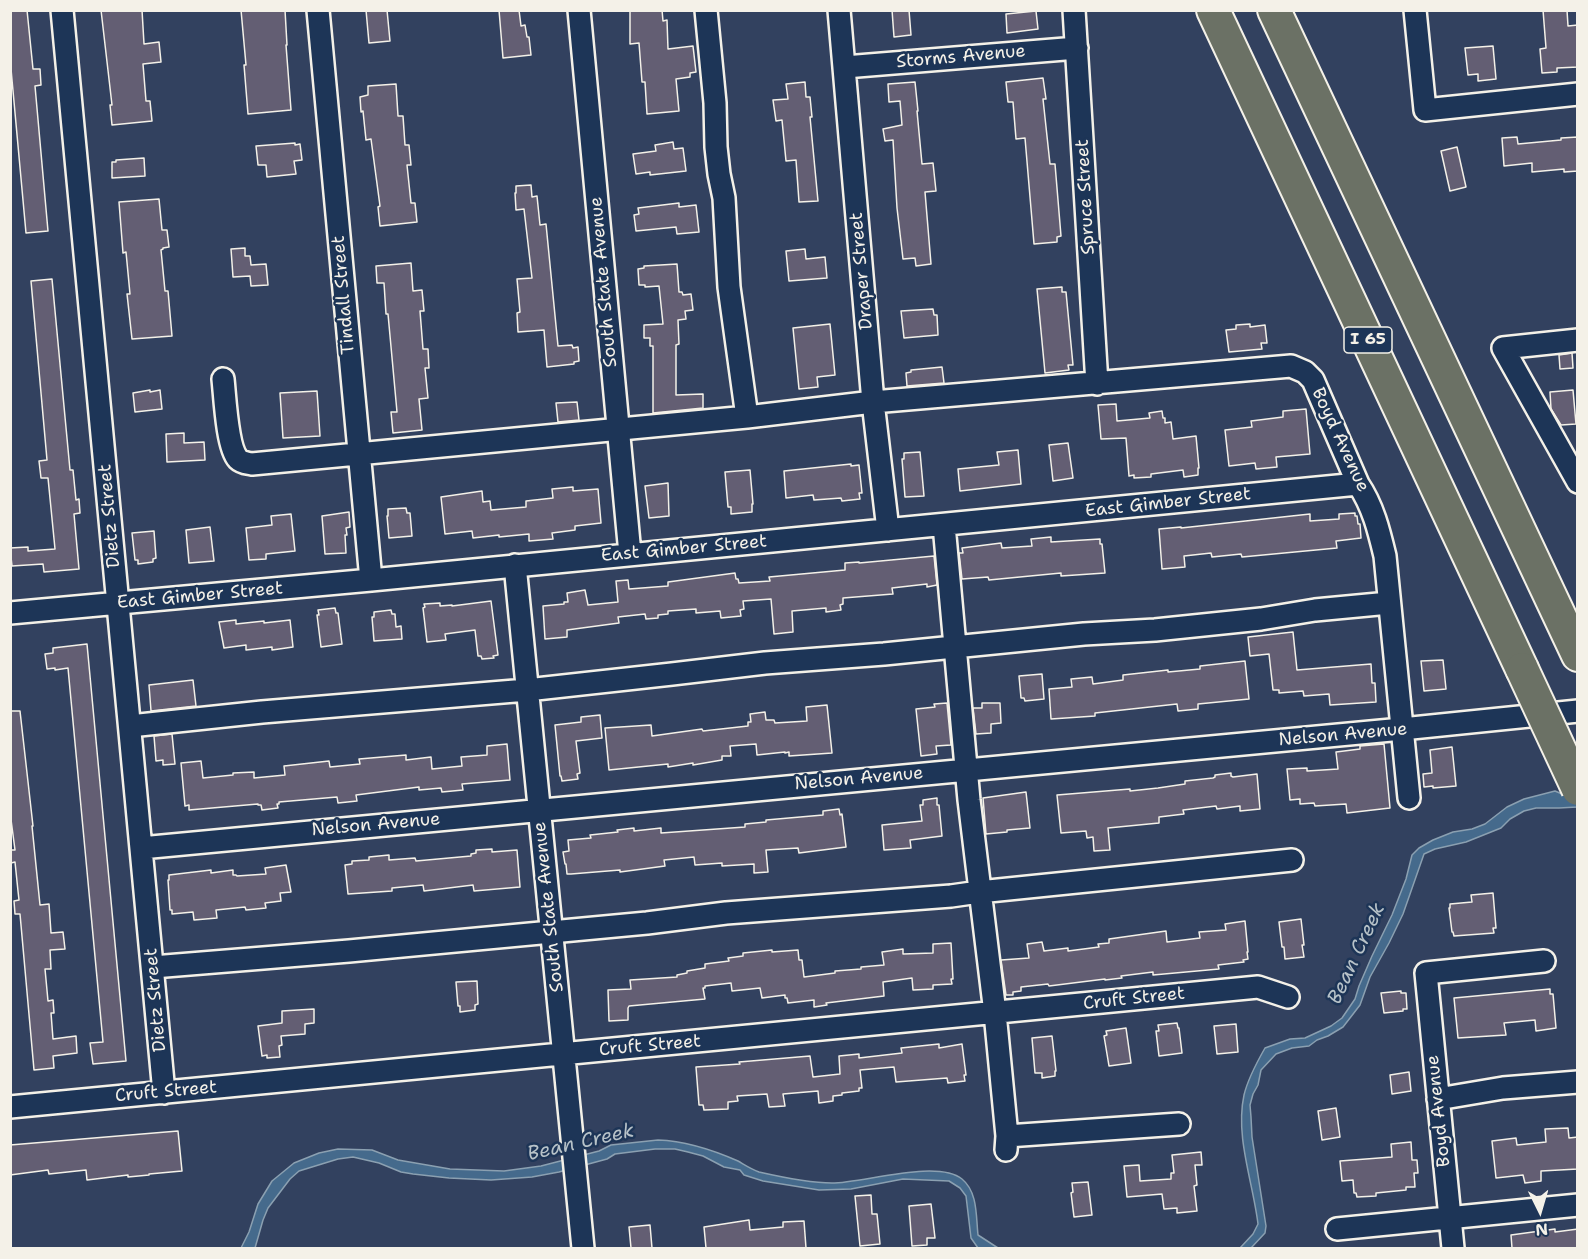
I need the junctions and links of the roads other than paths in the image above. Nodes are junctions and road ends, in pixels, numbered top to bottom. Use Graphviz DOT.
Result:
graph roads {
  1 [pos="62,10"];
  2 [pos="318,10"];
  3 [pos="579,10"];
  4 [pos="706,10"];
  5 [pos="839,10"];
  6 [pos="1074,10"];
  7 [pos="1213,10"];
  8 [pos="1274,10"];
  9 [pos="1415,10"];
  10 [pos="1077,48"];
  11 [pos="844,67"];
  12 [pos="1578,94"];
  13 [pos="1578,340"];
  14 [pos="223,379"];
  15 [pos="1097,384"];
  16 [pos="873,402"];
  17 [pos="747,417"];
  18 [pos="618,428"];
  19 [pos="359,454"];
  20 [pos="1574,471"];
  21 [pos="1358,484"];
  22 [pos="944,525"];
  23 [pos="888,530"];
  24 [pos="630,554"];
  25 [pos="515,565"];
  26 [pos="371,580"];
  27 [pos="118,603"];
  28 [pos="1389,603"];
  29 [pos="10,613"];
  30 [pos="955,648"];
  31 [pos="1578,656"];
  32 [pos="527,690"];
  33 [pos="1578,711"];
  34 [pos="130,726"];
  35 [pos="1402,729"];
  36 [pos="967,769"];
  37 [pos="1578,789"];
  38 [pos="1409,798"];
  39 [pos="539,810"];
  40 [pos="141,848"];
  41 [pos="1292,860"];
  42 [pos="979,892"];
  43 [pos="551,932"];
  44 [pos="1544,961"];
  45 [pos="153,967"];
  46 [pos="1288,997"];
  47 [pos="995,1013"];
  48 [pos="563,1055"];
  49 [pos="1578,1082"];
  50 [pos="164,1093"];
  51 [pos="1438,1099"];
  52 [pos="10,1107"];
  53 [pos="1179,1124"];
  54 [pos="1578,1204"];
  55 [pos="1449,1217"];
  56 [pos="1337,1228"];
  57 [pos="583,1248"];
  58 [pos="1453,1248"];
  1 -- 27 [label="street, Dietz Street"];
  2 -- 19 [label="street, Tindall Street"];
  3 -- 18 [label="street, South State Avenue"];
  4 -- 17 [label="street"];
  5 -- 11 [label="street, Draper Street"];
  6 -- 10 [label="street, Spruce Street"];
  7 -- 37 [label="highway, I 65, bridge"];
  8 -- 31 [label="highway"];
  9 -- 12 [label="street"];
  10 -- 11 [label="street, Storms Avenue"];
  10 -- 15 [label="street, Spruce Street"];
  11 -- 16 [label="street, Draper Street"];
  13 -- 20 [label="street"];
  14 -- 19 [label="street, Boyd Avenue"];
  15 -- 16 [label="street, Boyd Avenue"];
  15 -- 21 [label="street, Boyd Avenue"];
  16 -- 17 [label="street, Boyd Avenue"];
  16 -- 23 [label="street, Draper Street"];
  17 -- 18 [label="street, Boyd Avenue"];
  18 -- 19 [label="street, Boyd Avenue"];
  18 -- 24 [label="street, South State Avenue"];
  19 -- 26 [label="street, Tindall Street"];
  21 -- 22 [label="street, East Gimber Street"];
  21 -- 28 [label="street, Boyd Avenue"];
  22 -- 23 [label="street, East Gimber Street"];
  22 -- 30 [label="street"];
  23 -- 24 [label="street, East Gimber Street"];
  24 -- 25 [label="street, East Gimber Street"];
  25 -- 26 [label="street, East Gimber Street"];
  25 -- 32 [label="street, South State Avenue"];
  26 -- 27 [label="street, East Gimber Street"];
  27 -- 29 [label="street, East Gimber Street"];
  27 -- 34 [label="street, Dietz Street"];
  28 -- 30 [label="street"];
  28 -- 35 [label="street, Boyd Avenue"];
  30 -- 32 [label="street"];
  30 -- 36 [label="street"];
  32 -- 34 [label="street"];
  32 -- 39 [label="street, South State Avenue"];
  33 -- 35 [label="street, Nelson Avenue"];
  34 -- 40 [label="street, Dietz Street"];
  35 -- 36 [label="street, Nelson Avenue"];
  35 -- 38 [label="street, Boyd Avenue"];
  36 -- 39 [label="street, Nelson Avenue"];
  36 -- 42 [label="street"];
  39 -- 40 [label="street, Nelson Avenue"];
  39 -- 43 [label="street, South State Avenue"];
  40 -- 45 [label="street, Dietz Street"];
  41 -- 42 [label="street"];
  42 -- 43 [label="street"];
  42 -- 47 [label="street"];
  43 -- 45 [label="street"];
  43 -- 48 [label="street, South State Avenue"];
  44 -- 51 [label="street, Boyd Avenue"];
  45 -- 50 [label="street, Dietz Street"];
  46 -- 47 [label="street, Cruft Street"];
  47 -- 48 [label="street, Cruft Street"];
  47 -- 53 [label="street"];
  48 -- 50 [label="street, Cruft Street"];
  48 -- 57 [label="street, South State Avenue"];
  49 -- 51 [label="street"];
  50 -- 52 [label="street, Cruft Street"];
  51 -- 55 [label="street, Boyd Avenue"];
  54 -- 55 [label="street"];
  55 -- 56 [label="street"];
  55 -- 58 [label="street, Boyd Avenue"];
}
